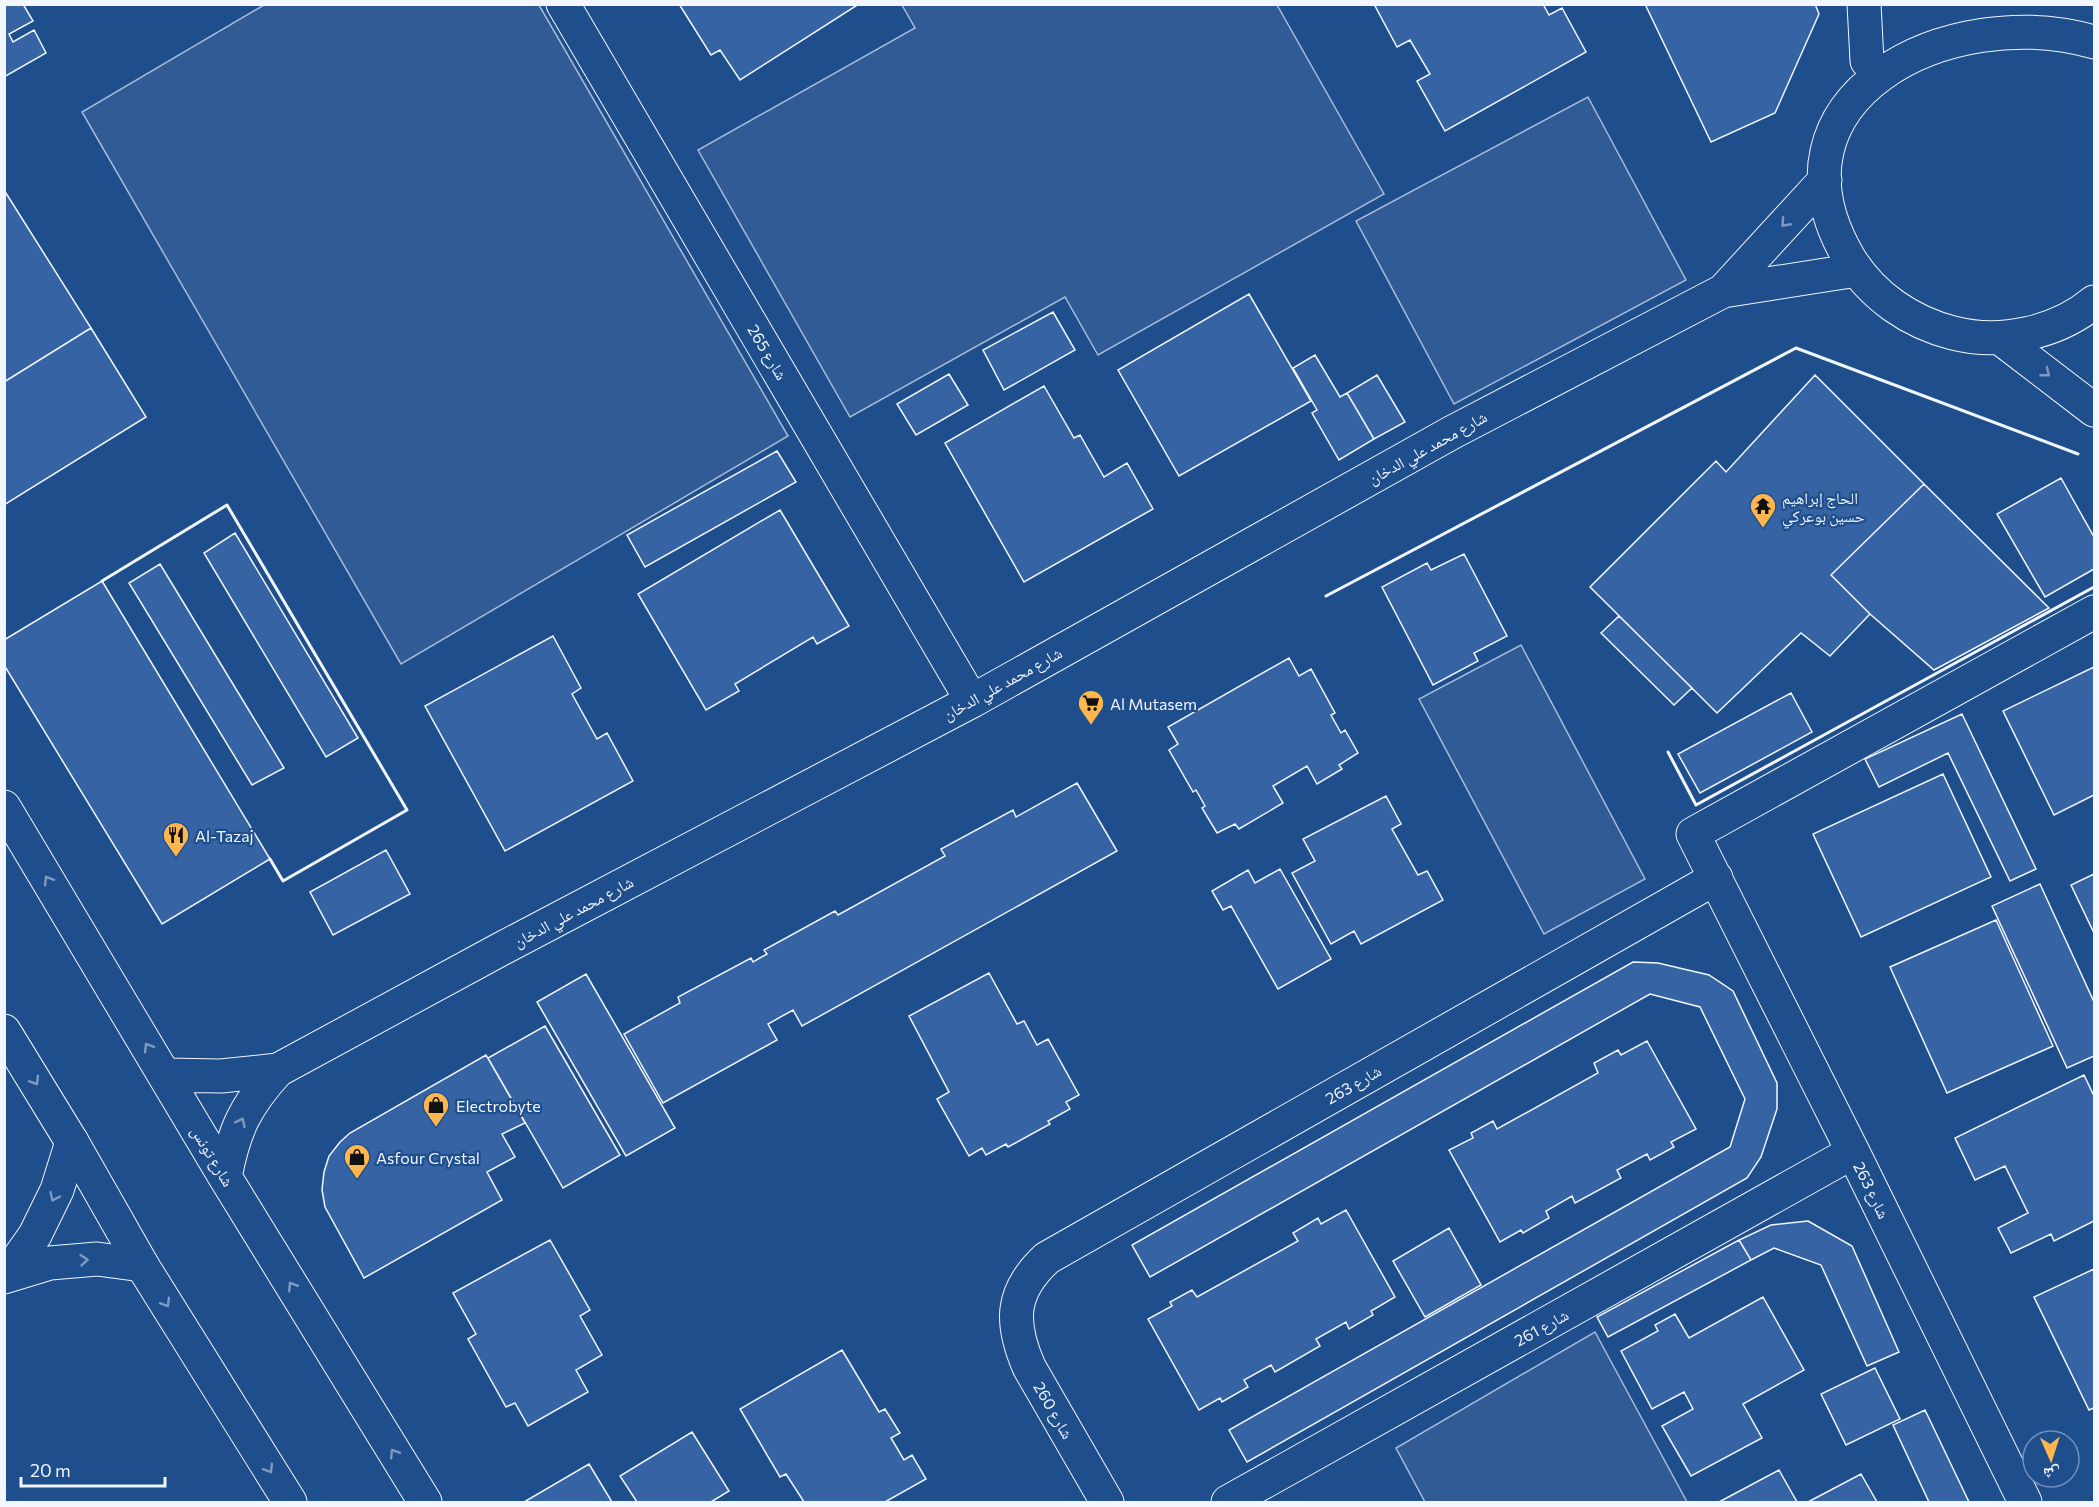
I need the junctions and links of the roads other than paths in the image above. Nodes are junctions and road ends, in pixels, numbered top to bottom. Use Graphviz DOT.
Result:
graph roads {
  1 [pos="563,4"];
  2 [pos="1864,4"];
  3 [pos="1971,7"];
  4 [pos="1928,19"];
  5 [pos="2094,42"];
  6 [pos="1867,61"];
  7 [pos="1825,180"];
  8 [pos="1857,270"];
  9 [pos="1723,291"];
  10 [pos="2094,302"];
  11 [pos="2000,338"];
  12 [pos="2094,410"];
  13 [pos="2094,612"];
  14 [pos="972,701"];
  15 [pos="4,807"];
  16 [pos="1716,878"];
  17 [pos="4,1031"];
  18 [pos="278,1070"];
  19 [pos="165,1075"];
  20 [pos="72,1142"];
  21 [pos="1853,1152"];
  22 [pos="225,1178"];
  23 [pos="142,1265"];
  24 [pos="5,1276"];
  25 [pos="1016,1312"];
  26 [pos="290,1503"];
  27 [pos="425,1503"];
  28 [pos="1107,1503"];
  29 [pos="1228,1503"];
  30 [pos="2025,1503"];
  1 -- 14 [label="street, شارع 265"];
  2 -- 6 [label="street"];
  3 -- 5 [label="street"];
  4 -- 6 [label="street"];
  6 -- 7 [label="street"];
  7 -- 8 [label="street"];
  7 -- 9 [label="street, شارع محمد علي الدخان, one-way"];
  8 -- 9 [label="street, شارع محمد علي الدخان"];
  8 -- 11 [label="street"];
  9 -- 14 [label="street, شارع محمد علي الدخان"];
  10 -- 11 [label="street"];
  11 -- 12 [label="street, one-way"];
  13 -- 16 [label="street, شارع 263"];
  14 -- 18 [label="street, شارع محمد علي الدخان"];
  19 -- 15 [label="street, شارع تونس, one-way"];
  16 -- 21 [label="street, شارع 263"];
  16 -- 25 [label="street, شارع 263"];
  17 -- 20 [label="street, one-way"];
  18 -- 19 [label="street, شارع محمد علي الدخان"];
  22 -- 18 [label="street, شارع محمد علي الدخان, one-way"];
  19 -- 22 [label="street, شارع تونس"];
  20 -- 23 [label="street"];
  20 -- 24 [label="street, one-way"];
  21 -- 29 [label="street, شارع 261"];
  21 -- 30 [label="street, شارع 263"];
  27 -- 22 [label="street, شارع تونس, one-way"];
  24 -- 23 [label="street, one-way"];
  23 -- 26 [label="street, one-way"];
  25 -- 28 [label="street, شارع 260"];
}
